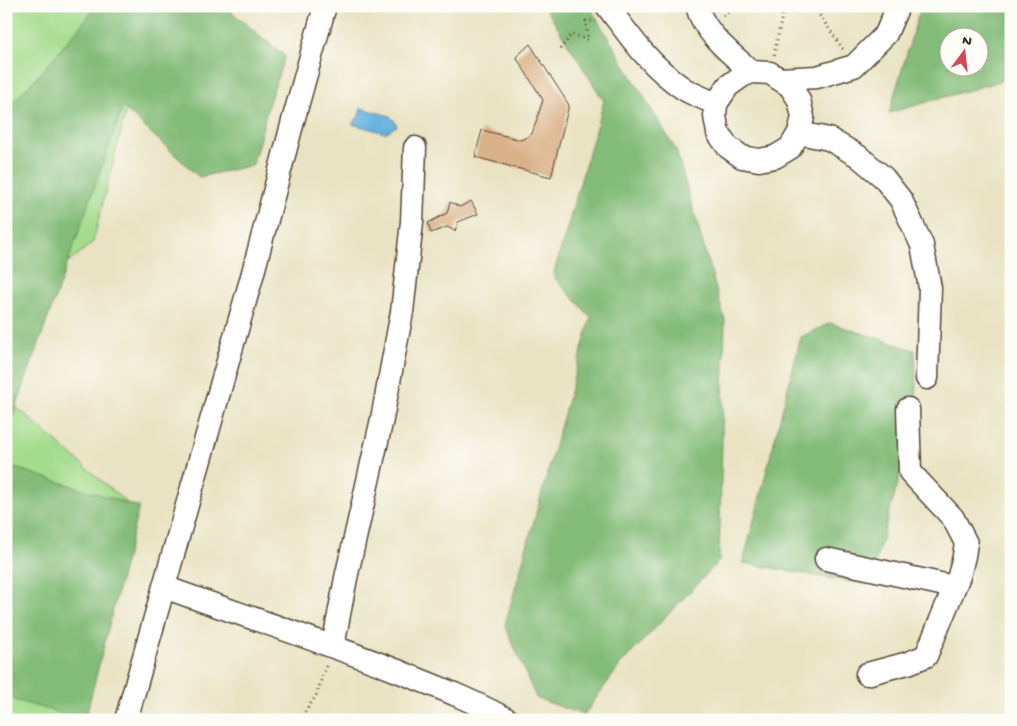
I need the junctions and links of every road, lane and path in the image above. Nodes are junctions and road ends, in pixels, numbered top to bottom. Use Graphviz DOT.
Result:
graph roads {
  1 [pos="326,6"];
  2 [pos="697,6"];
  3 [pos="774,6"];
  4 [pos="815,6"];
  5 [pos="898,6"];
  6 [pos="783,11"];
  7 [pos="603,14"];
  8 [pos="560,49"];
  9 [pos="854,66"];
  10 [pos="767,74"];
  11 [pos="716,104"];
  12 [pos="799,133"];
  13 [pos="414,148"];
  14 [pos="927,378"];
  15 [pos="908,409"];
  16 [pos="826,558"];
  17 [pos="164,587"];
  18 [pos="954,587"];
  19 [pos="333,646"];
  20 [pos="867,674"];
  21 [pos="126,720"];
  22 [pos="299,720"];
  23 [pos="508,720"];
  1 -- 17 [label="street"];
  2 -- 10 [label="street"];
  3 -- 6 [label="path"];
  4 -- 6 [label="path"];
  4 -- 9 [label="path"];
  5 -- 9 [label="street"];
  6 -- 10 [label="path"];
  7 -- 8 [label="path"];
  7 -- 11 [label="street"];
  9 -- 10 [label="street"];
  10 -- 11 [label="street"];
  10 -- 12 [label="street"];
  11 -- 12 [label="street"];
  12 -- 14 [label="street"];
  13 -- 19 [label="street"];
  15 -- 18 [label="street"];
  16 -- 18 [label="street"];
  17 -- 19 [label="street"];
  17 -- 21 [label="street"];
  18 -- 20 [label="street"];
  19 -- 22 [label="path"];
  19 -- 23 [label="street"];
}
